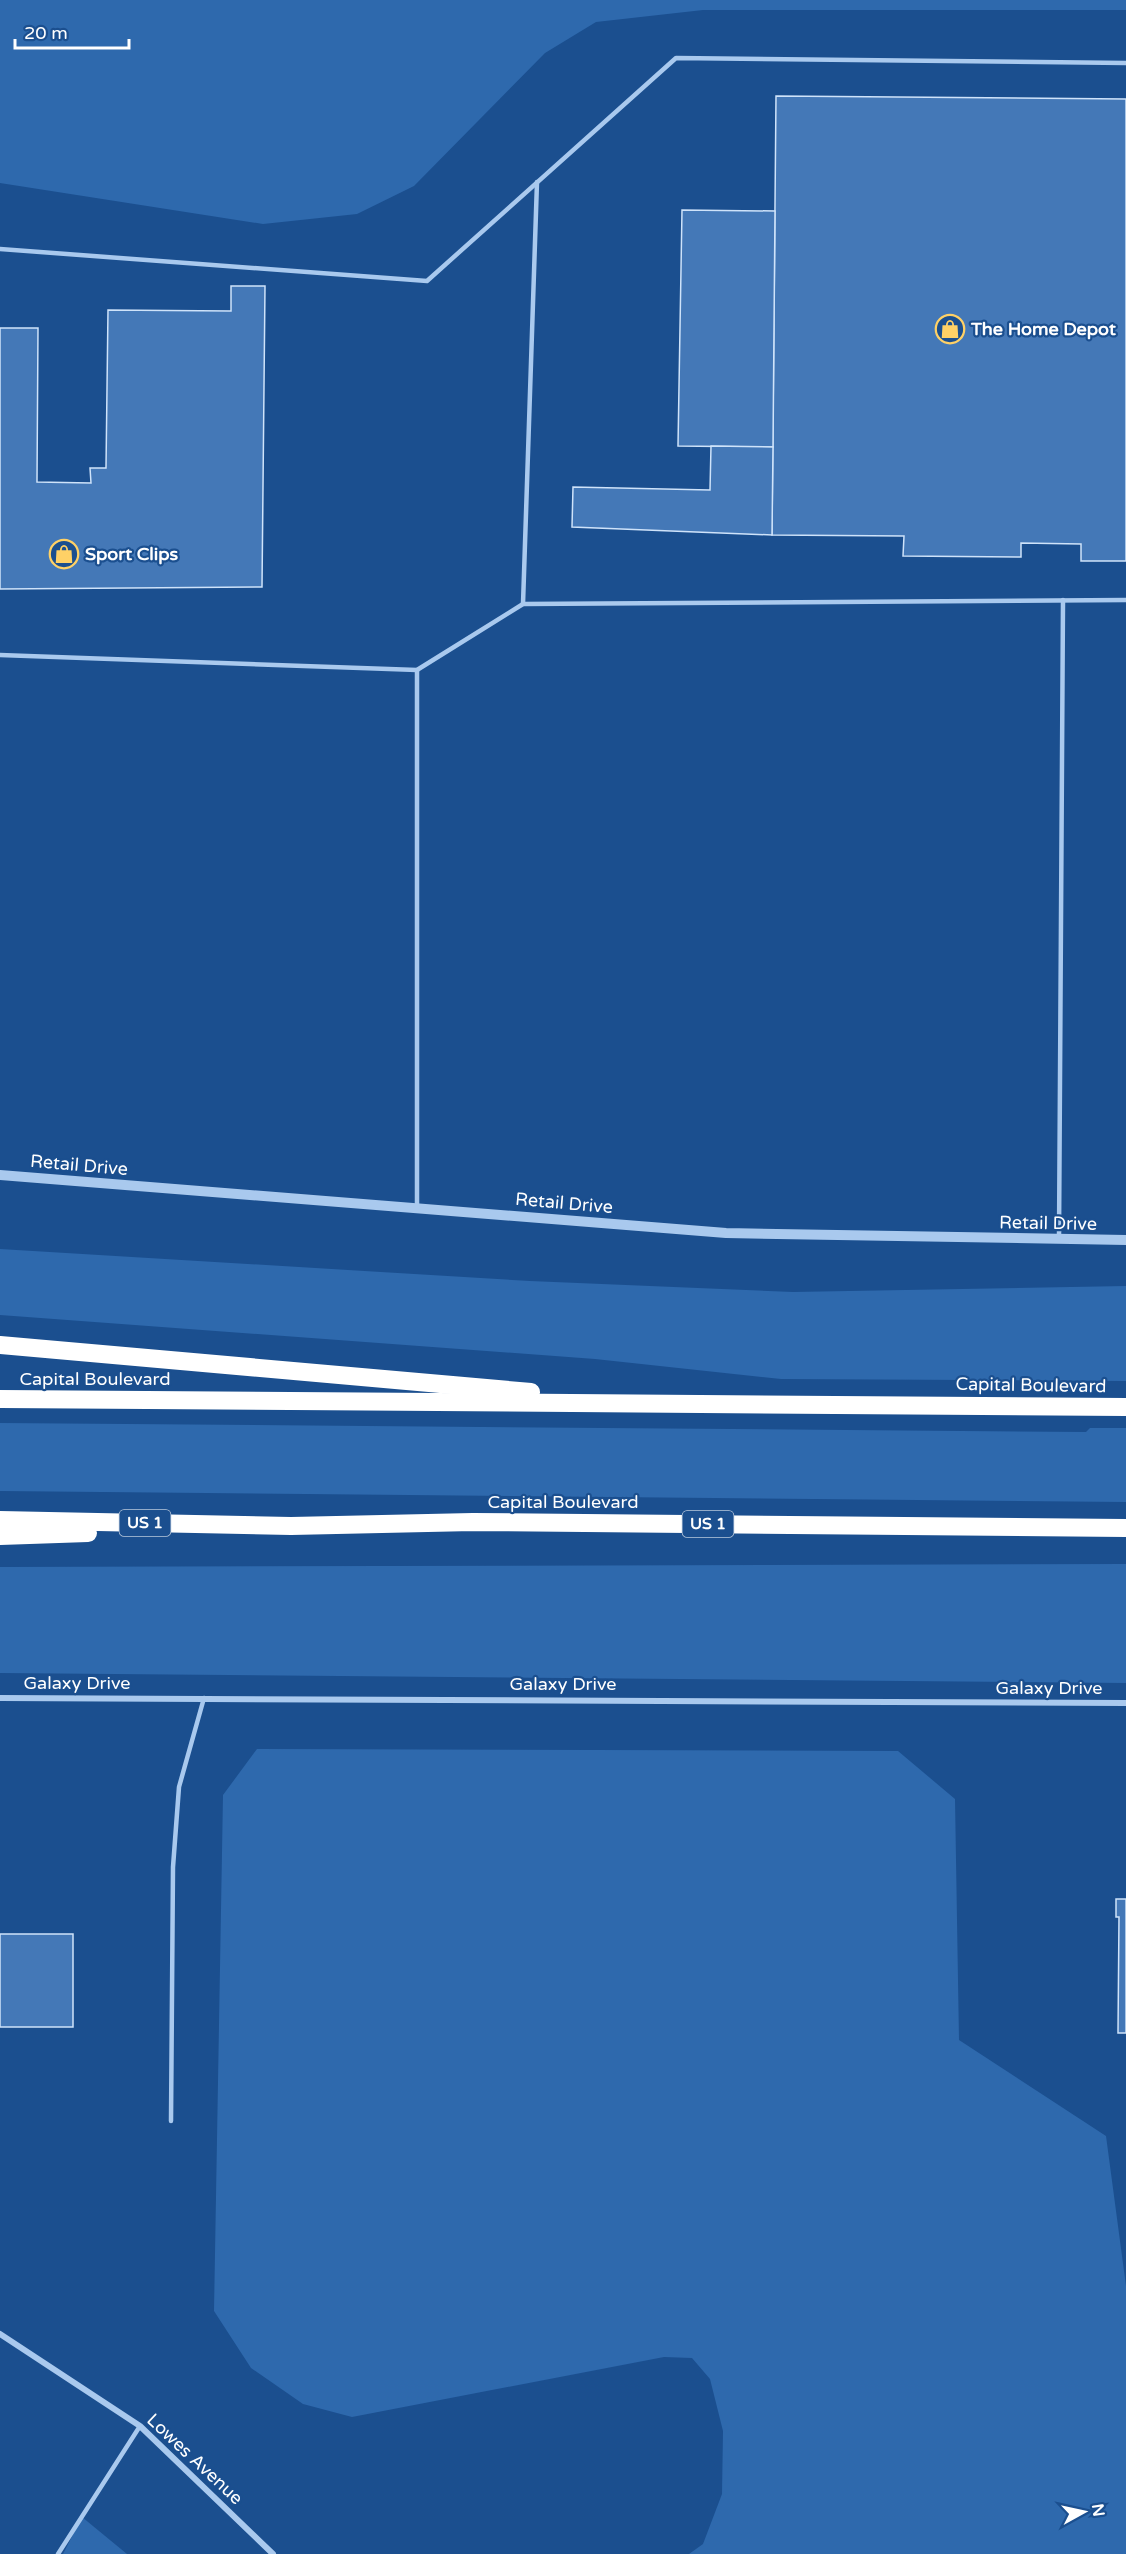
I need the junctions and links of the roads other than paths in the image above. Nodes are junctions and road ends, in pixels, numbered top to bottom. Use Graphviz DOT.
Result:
graph roads {
  1 [pos="1126,63"];
  2 [pos="537,182"];
  3 [pos="0,249"];
  4 [pos="1063,600"];
  5 [pos="1126,600"];
  6 [pos="523,604"];
  7 [pos="0,655"];
  8 [pos="417,670"];
  9 [pos="0,1175"];
  10 [pos="417,1208"];
  11 [pos="1059,1240"];
  12 [pos="1126,1240"];
  13 [pos="0,1345"];
  14 [pos="0,1400"];
  15 [pos="658,1403"];
  16 [pos="1126,1407"];
  17 [pos="0,1520"];
  18 [pos="291,1526"];
  19 [pos="1126,1528"];
  20 [pos="0,1536"];
  21 [pos="204,1697"];
  22 [pos="0,1698"];
  23 [pos="1126,1704"];
  24 [pos="171,2121"];
  25 [pos="0,2334"];
  26 [pos="140,2426"];
  27 [pos="58,2554"];
  28 [pos="273,2554"];
  1 -- 2 [label="lane"];
  2 -- 3 [label="lane"];
  2 -- 6 [label="lane"];
  4 -- 5 [label="lane"];
  4 -- 6 [label="lane"];
  4 -- 11 [label="lane"];
  6 -- 8 [label="lane"];
  7 -- 8 [label="lane"];
  8 -- 10 [label="lane"];
  9 -- 10 [label="street, Retail Drive"];
  10 -- 11 [label="street, Retail Drive"];
  11 -- 12 [label="street, Retail Drive"];
  13 -- 15 [label="highway"];
  14 -- 15 [label="highway, Capital Boulevard"];
  15 -- 16 [label="highway, Capital Boulevard"];
  17 -- 18 [label="highway, Capital Boulevard / US 1"];
  18 -- 19 [label="highway, Capital Boulevard / US 1"];
  18 -- 20 [label="highway"];
  21 -- 22 [label="street, Galaxy Drive"];
  21 -- 23 [label="street, Galaxy Drive"];
  21 -- 24 [label="lane"];
  25 -- 26 [label="street, Lowes Avenue"];
  26 -- 27 [label="lane"];
  26 -- 28 [label="street, Lowes Avenue"];
}
